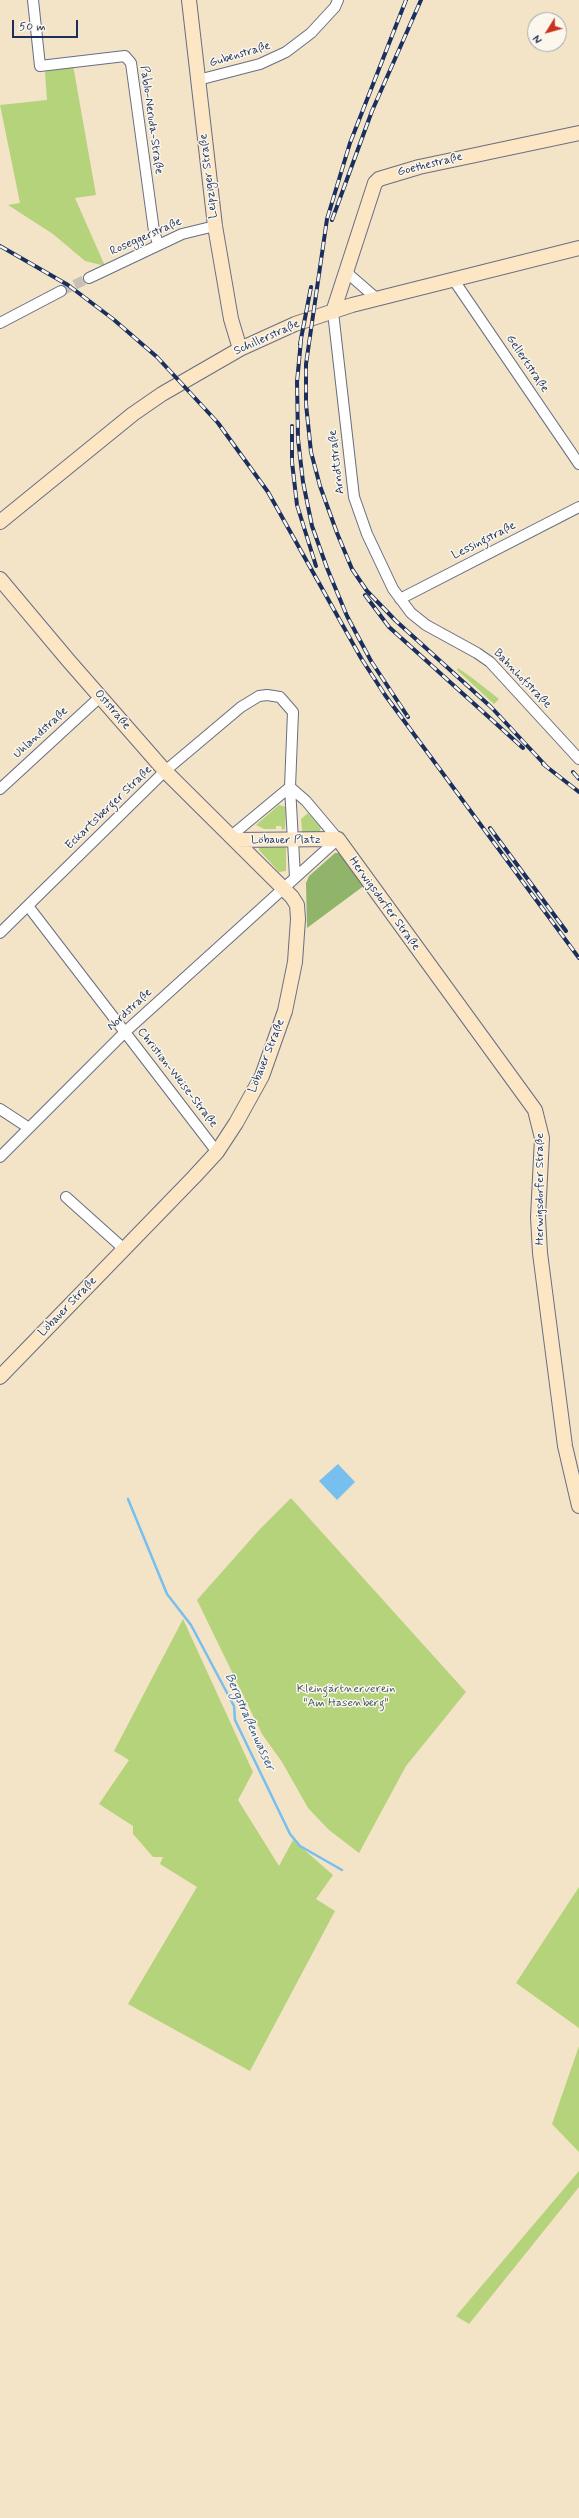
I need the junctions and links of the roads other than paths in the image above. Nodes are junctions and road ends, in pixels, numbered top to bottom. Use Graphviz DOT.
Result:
graph roads {
  1 [pos="33,0"];
  2 [pos="189,0"];
  3 [pos="338,0"];
  4 [pos="198,80"];
  5 [pos="579,133"];
  6 [pos="215,226"];
  7 [pos="158,244"];
  8 [pos="579,248"];
  9 [pos="345,271"];
  10 [pos="89,278"];
  11 [pos="453,279"];
  12 [pos="61,291"];
  13 [pos="376,298"];
  14 [pos="333,312"];
  15 [pos="0,323"];
  16 [pos="240,349"];
  17 [pos="579,464"];
  18 [pos="579,507"];
  19 [pos="0,522"];
  20 [pos="0,579"];
  21 [pos="400,599"];
  22 [pos="100,697"];
  23 [pos="579,759"];
  24 [pos="165,771"];
  25 [pos="290,787"];
  26 [pos="0,789"];
  27 [pos="233,838"];
  28 [pos="338,839"];
  29 [pos="294,840"];
  30 [pos="295,877"];
  31 [pos="284,888"];
  32 [pos="28,906"];
  33 [pos="0,933"];
  34 [pos="125,1032"];
  35 [pos="0,1108"];
  36 [pos="29,1128"];
  37 [pos="217,1152"];
  38 [pos="0,1157"];
  39 [pos="66,1197"];
  40 [pos="124,1249"];
  41 [pos="0,1378"];
  42 [pos="579,1506"];
  1 -- 7 [label="street, Pablo-Neruda-Straße"];
  2 -- 4 [label="main road, Leipziger Straße"];
  3 -- 4 [label="street, Gubenstraße"];
  4 -- 6 [label="main road, Leipziger Straße"];
  5 -- 9 [label="main road, Goethestraße"];
  6 -- 7 [label="street, Roseggerstraße"];
  6 -- 16 [label="main road, Leipziger Straße"];
  7 -- 10 [label="street, Roseggerstraße"];
  8 -- 11 [label="main road, Schillerstraße"];
  9 -- 13 [label="street"];
  9 -- 14 [label="main road, Goethestraße"];
  11 -- 13 [label="main road, Schillerstraße"];
  11 -- 17 [label="street, Gellertstraße"];
  12 -- 15 [label="street"];
  13 -- 14 [label="main road, Schillerstraße"];
  14 -- 16 [label="main road, Schillerstraße"];
  14 -- 21 [label="street, Arndtstraße"];
  16 -- 19 [label="main road, Schillerstraße"];
  18 -- 21 [label="street, Lessingstraße"];
  20 -- 22 [label="main road, Oststraße"];
  21 -- 23 [label="street, Bahnhofstraße"];
  22 -- 24 [label="main road, Oststraße"];
  22 -- 26 [label="street, Uhlandstraße"];
  24 -- 25 [label="street, Eckartsberger Straße"];
  24 -- 27 [label="main road, Oststraße"];
  24 -- 32 [label="street, Eckartsberger Straße"];
  25 -- 27 [label="street, Löbauer Platz"];
  25 -- 28 [label="street, Löbauer Platz"];
  25 -- 29 [label="street"];
  27 -- 29 [label="main road, Löbauer Platz"];
  27 -- 31 [label="main road, Löbauer Platz"];
  28 -- 29 [label="main road, Löbauer Platz"];
  28 -- 30 [label="street, Löbauer Platz"];
  28 -- 42 [label="main road, Herwigsdorfer Straße"];
  29 -- 30 [label="street"];
  30 -- 31 [label="street"];
  31 -- 34 [label="street, Nordstraße"];
  31 -- 37 [label="main road, Löbauer Straße"];
  32 -- 33 [label="street, Eckartsberger Straße"];
  32 -- 34 [label="street, Christian-Weise-Straße"];
  34 -- 36 [label="street, Nordstraße"];
  34 -- 37 [label="street, Christian-Weise-Straße"];
  35 -- 36 [label="street"];
  36 -- 38 [label="street, Nordstraße"];
  37 -- 40 [label="main road, Löbauer Straße"];
  39 -- 40 [label="street"];
  40 -- 41 [label="main road, Löbauer Straße"];
}
